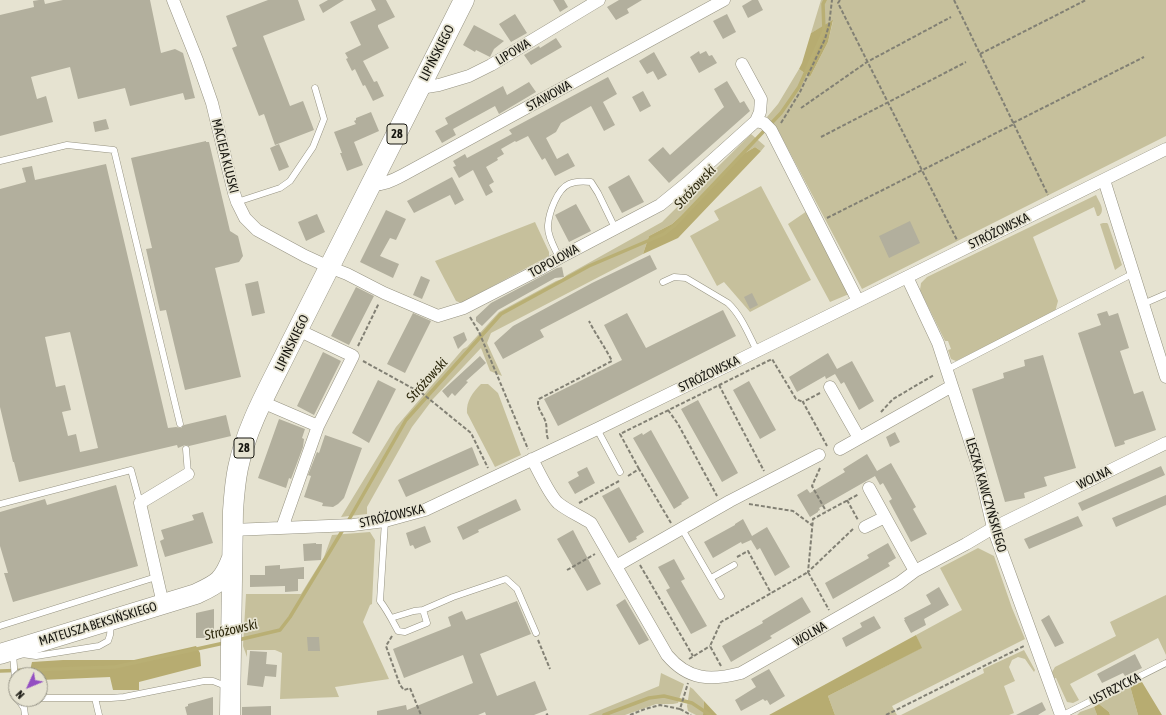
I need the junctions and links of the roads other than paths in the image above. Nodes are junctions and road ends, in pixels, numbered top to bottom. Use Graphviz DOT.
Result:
graph roads {
  1 [pos="173,0"];
  2 [pos="464,0"];
  3 [pos="599,0"];
  4 [pos="724,0"];
  5 [pos="742,64"];
  6 [pos="315,88"];
  7 [pos="420,88"];
  8 [pos="766,127"];
  9 [pos="1166,149"];
  10 [pos="0,161"];
  11 [pos="1104,180"];
  12 [pos="370,186"];
  13 [pos="237,202"];
  14 [pos="615,228"];
  15 [pos="559,258"];
  16 [pos="329,267"];
  17 [pos="1134,273"];
  18 [pos="907,277"];
  19 [pos="663,282"];
  20 [pos="1166,294"];
  21 [pos="858,301"];
  22 [pos="1144,304"];
  23 [pos="298,330"];
  24 [pos="757,351"];
  25 [pos="948,369"];
  26 [pos="1166,377"];
  27 [pos="952,386"];
  28 [pos="830,387"];
  29 [pos="262,402"];
  30 [pos="180,424"];
  31 [pos="318,426"];
  32 [pos="596,429"];
  33 [pos="859,438"];
  34 [pos="1166,443"];
  35 [pos="186,449"];
  36 [pos="840,449"];
  37 [pos="819,455"];
  38 [pos="532,459"];
  39 [pos="620,472"];
  40 [pos="188,474"];
  41 [pos="869,488"];
  42 [pos="140,503"];
  43 [pos="0,504"];
  44 [pos="885,517"];
  45 [pos="385,521"];
  46 [pos="860,526"];
  47 [pos="282,528"];
  48 [pos="993,528"];
  49 [pos="232,530"];
  50 [pos="679,530"];
  51 [pos="232,557"];
  52 [pos="734,565"];
  53 [pos="616,566"];
  54 [pos="915,571"];
  55 [pos="156,577"];
  56 [pos="712,578"];
  57 [pos="196,594"];
  58 [pos="721,596"];
  59 [pos="163,604"];
  60 [pos="423,610"];
  61 [pos="391,618"];
  62 [pos="232,623"];
  63 [pos="0,626"];
  64 [pos="536,633"];
  65 [pos="9,656"];
  66 [pos="1166,663"];
  67 [pos="12,667"];
  68 [pos="230,687"];
  69 [pos="48,698"];
  70 [pos="95,698"];
  71 [pos="99,715"];
  72 [pos="230,715"];
  73 [pos="1062,715"];
  1 -- 13 [label="street, MACIEJA KLUSKI"];
  2 -- 7 [label="main road, LIPIŃSKIEGO / 28"];
  3 -- 7 [label="street, LIPOWA"];
  4 -- 12 [label="street, STAWOWA"];
  5 -- 8 [label="street"];
  6 -- 13 [label="lane"];
  7 -- 12 [label="main road, LIPIŃSKIEGO / 28"];
  8 -- 14 [label="street, TOPOLOWA"];
  8 -- 21 [label="street"];
  9 -- 11 [label="street, STRÓŻOWSKA"];
  10 -- 30 [label="lane"];
  11 -- 17 [label="street"];
  11 -- 18 [label="street, STRÓŻOWSKA"];
  12 -- 16 [label="main road, LIPIŃSKIEGO / 28"];
  13 -- 16 [label="street, MACIEJA KLUSKI"];
  14 -- 15 [label="street, TOPOLOWA"];
  14 -- 15 [label="lane"];
  15 -- 16 [label="street, TOPOLOWA"];
  16 -- 23 [label="main road, LIPIŃSKIEGO / 28"];
  17 -- 22 [label="street"];
  17 -- 25 [label="lane"];
  18 -- 21 [label="street, STRÓŻOWSKA"];
  18 -- 25 [label="street, LESZKA KAWCZYŃSKIEGO"];
  19 -- 24 [label="lane"];
  20 -- 22 [label="lane"];
  21 -- 24 [label="street, STRÓŻOWSKA"];
  22 -- 26 [label="street"];
  23 -- 29 [label="main road, LIPIŃSKIEGO / 28"];
  23 -- 31 [label="street"];
  24 -- 32 [label="street, STRÓŻOWSKA"];
  25 -- 27 [label="street, LESZKA KAWCZYŃSKIEGO"];
  27 -- 33 [label="street"];
  27 -- 48 [label="street, LESZKA KAWCZYŃSKIEGO"];
  28 -- 33 [label="street"];
  29 -- 31 [label="street"];
  29 -- 49 [label="main road, LIPIŃSKIEGO / 28"];
  31 -- 47 [label="street"];
  32 -- 38 [label="street, STRÓŻOWSKA"];
  32 -- 39 [label="lane"];
  33 -- 36 [label="street"];
  34 -- 48 [label="street, WOLNA"];
  35 -- 40 [label="lane"];
  37 -- 50 [label="street"];
  38 -- 45 [label="street, STRÓŻOWSKA"];
  38 -- 53 [label="street, WOLNA"];
  40 -- 42 [label="street"];
  41 -- 44 [label="street"];
  42 -- 43 [label="lane"];
  42 -- 55 [label="street"];
  44 -- 46 [label="street"];
  44 -- 54 [label="street"];
  45 -- 47 [label="street, STRÓŻOWSKA"];
  45 -- 61 [label="lane"];
  47 -- 49 [label="street, STRÓŻOWSKA"];
  48 -- 54 [label="street, WOLNA"];
  48 -- 73 [label="street, LESZKA KAWCZYŃSKIEGO"];
  49 -- 51 [label="main road, LIPIŃSKIEGO / 28"];
  50 -- 53 [label="street"];
  50 -- 56 [label="lane"];
  51 -- 57 [label="main road, MATEUSZA BEKSIŃSKIEGO / 28"];
  51 -- 62 [label="main road, LIPIŃSKIEGO / 28"];
  52 -- 56 [label="lane"];
  53 -- 54 [label="street, WOLNA"];
  55 -- 59 [label="street"];
  55 -- 63 [label="lane"];
  56 -- 58 [label="lane"];
  57 -- 59 [label="main road, MATEUSZA BEKSIŃSKIEGO / 28"];
  57 -- 62 [label="main road, MATEUSZA BEKSIŃSKIEGO"];
  59 -- 65 [label="main road, MATEUSZA BEKSIŃSKIEGO / 28"];
  60 -- 61 [label="lane"];
  60 -- 61 [label="lane"];
  60 -- 64 [label="lane"];
  62 -- 68 [label="main road, LIPIŃSKIEGO / 28"];
  65 -- 67 [label="lane"];
  66 -- 73 [label="lane, USTRZYCKA"];
  68 -- 70 [label="lane"];
  68 -- 72 [label="main road, LIPIŃSKIEGO / 28"];
  69 -- 70 [label="lane"];
  70 -- 71 [label="lane"];
}
